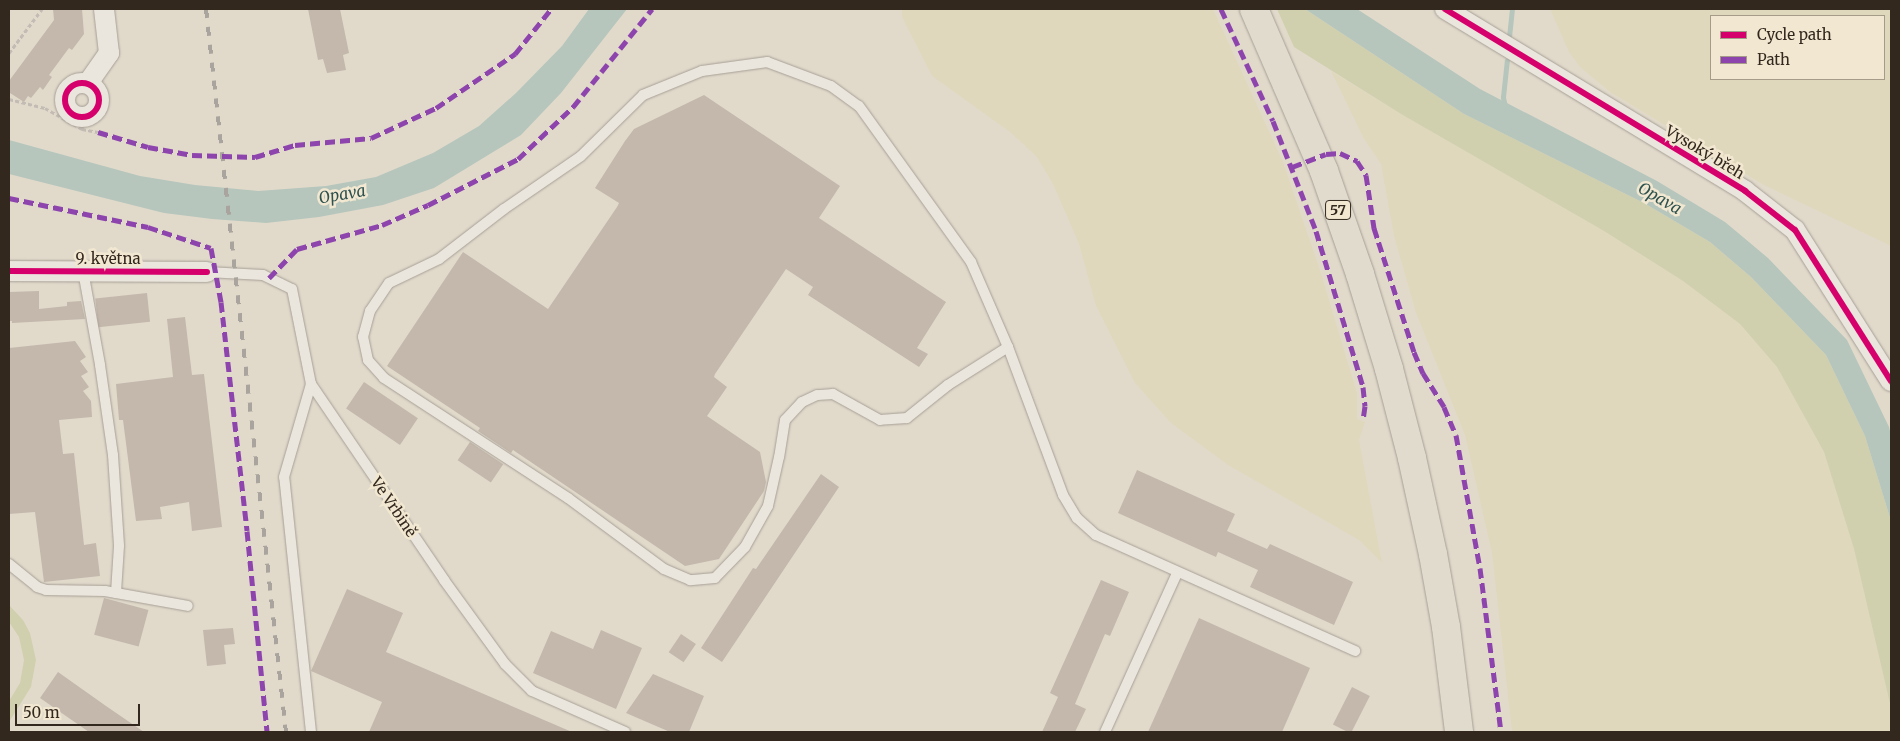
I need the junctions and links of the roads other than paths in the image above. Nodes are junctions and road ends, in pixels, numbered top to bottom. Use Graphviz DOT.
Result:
graph roads {
  1 [pos="104,9"];
  2 [pos="1254,9"];
  3 [pos="1445,9"];
  4 [pos="83,123"];
  5 [pos="9,271"];
  6 [pos="83,271"];
  7 [pos="207,272"];
  8 [pos="1008,347"];
  9 [pos="1891,381"];
  10 [pos="311,384"];
  11 [pos="9,564"];
  12 [pos="1177,573"];
  13 [pos="116,593"];
  14 [pos="188,606"];
  15 [pos="1355,651"];
  16 [pos="311,732"];
  17 [pos="625,732"];
  18 [pos="1105,732"];
  19 [pos="1459,732"];
  1 -- 4 [label="street"];
  2 -- 19 [label="main road, 57"];
  3 -- 9 [label="street, Vysoký břeh"];
  5 -- 6 [label="street, 9. května"];
  6 -- 7 [label="street, 9. května"];
  6 -- 13 [label="lane"];
  7 -- 10 [label="lane, Ve Vrbině"];
  8 -- 8 [label="lane"];
  8 -- 12 [label="lane"];
  10 -- 16 [label="lane"];
  10 -- 17 [label="lane, Ve Vrbině"];
  11 -- 13 [label="lane"];
  12 -- 15 [label="lane"];
  12 -- 18 [label="lane"];
  13 -- 14 [label="lane"];
}
